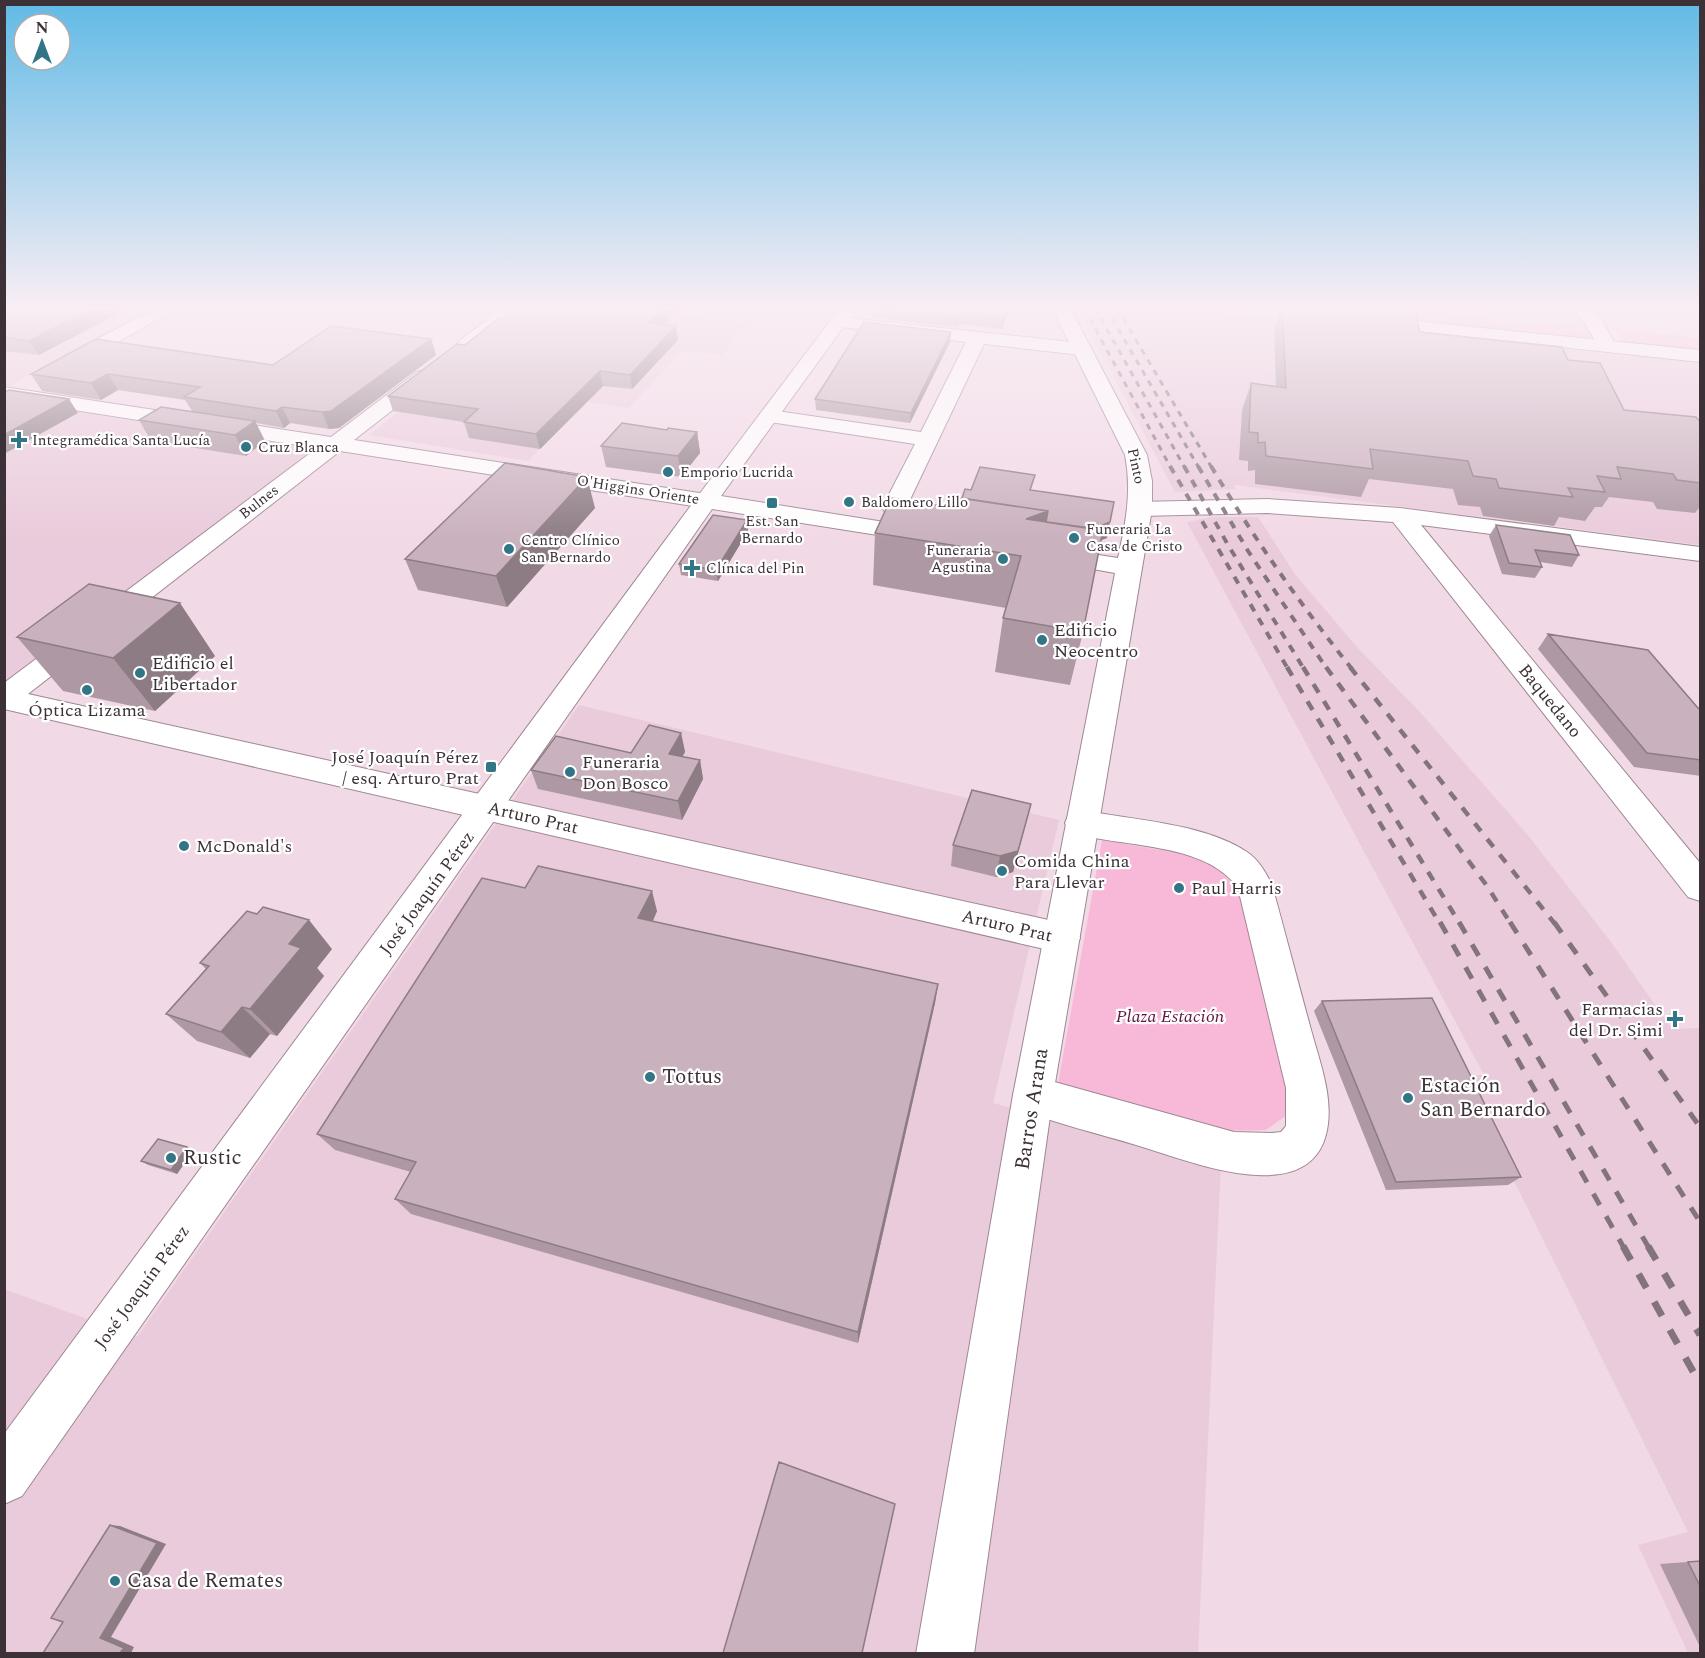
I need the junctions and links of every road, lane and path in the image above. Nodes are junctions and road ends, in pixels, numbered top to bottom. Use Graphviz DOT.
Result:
graph roads {
  1 [pos="23,385"];
  2 [pos="413,385"];
  3 [pos="792,385"];
  4 [pos="954,385"];
  5 [pos="1100,385"];
  6 [pos="6,394"];
  7 [pos="770,416"];
  8 [pos="927,439"];
  9 [pos="335,444"];
  10 [pos="706,501"];
  11 [pos="894,508"];
  12 [pos="1140,509"];
  13 [pos="1400,515"];
  14 [pos="944,538"];
  15 [pos="1025,551"];
  16 [pos="1701,554"];
  17 [pos="1128,567"];
  18 [pos="4,699"];
  19 [pos="488,808"];
  20 [pos="1081,823"];
  21 [pos="1701,887"];
  22 [pos="1062,938"];
  23 [pos="1033,1095"];
  24 [pos="4,1478"];
  25 [pos="945,1653"];
  1 -- 6 [label="street"];
  2 -- 9 [label="street, Bulnes"];
  3 -- 7 [label="street, José Joaquín Pérez"];
  4 -- 8 [label="street"];
  5 -- 12 [label="street, Pinto"];
  6 -- 9 [label="street, O'Higgins Oriente"];
  7 -- 8 [label="street"];
  7 -- 10 [label="street, José Joaquín Pérez"];
  8 -- 11 [label="street"];
  9 -- 10 [label="street, O'Higgins Oriente"];
  9 -- 18 [label="street, Bulnes"];
  10 -- 14 [label="street, O'Higgins Oriente"];
  10 -- 19 [label="street, José Joaquín Pérez"];
  12 -- 13 [label="street"];
  12 -- 17 [label="street, Pinto"];
  13 -- 16 [label="street"];
  13 -- 21 [label="street, Baquedano"];
  15 -- 17 [label="street"];
  17 -- 20 [label="street, Barros Arana"];
  18 -- 19 [label="street, Arturo Prat"];
  19 -- 22 [label="street, Arturo Prat"];
  19 -- 24 [label="street, José Joaquín Pérez"];
  20 -- 22 [label="street, Barros Arana"];
  20 -- 23 [label="street"];
  22 -- 23 [label="street, Barros Arana"];
  23 -- 25 [label="street, Barros Arana"];
}
